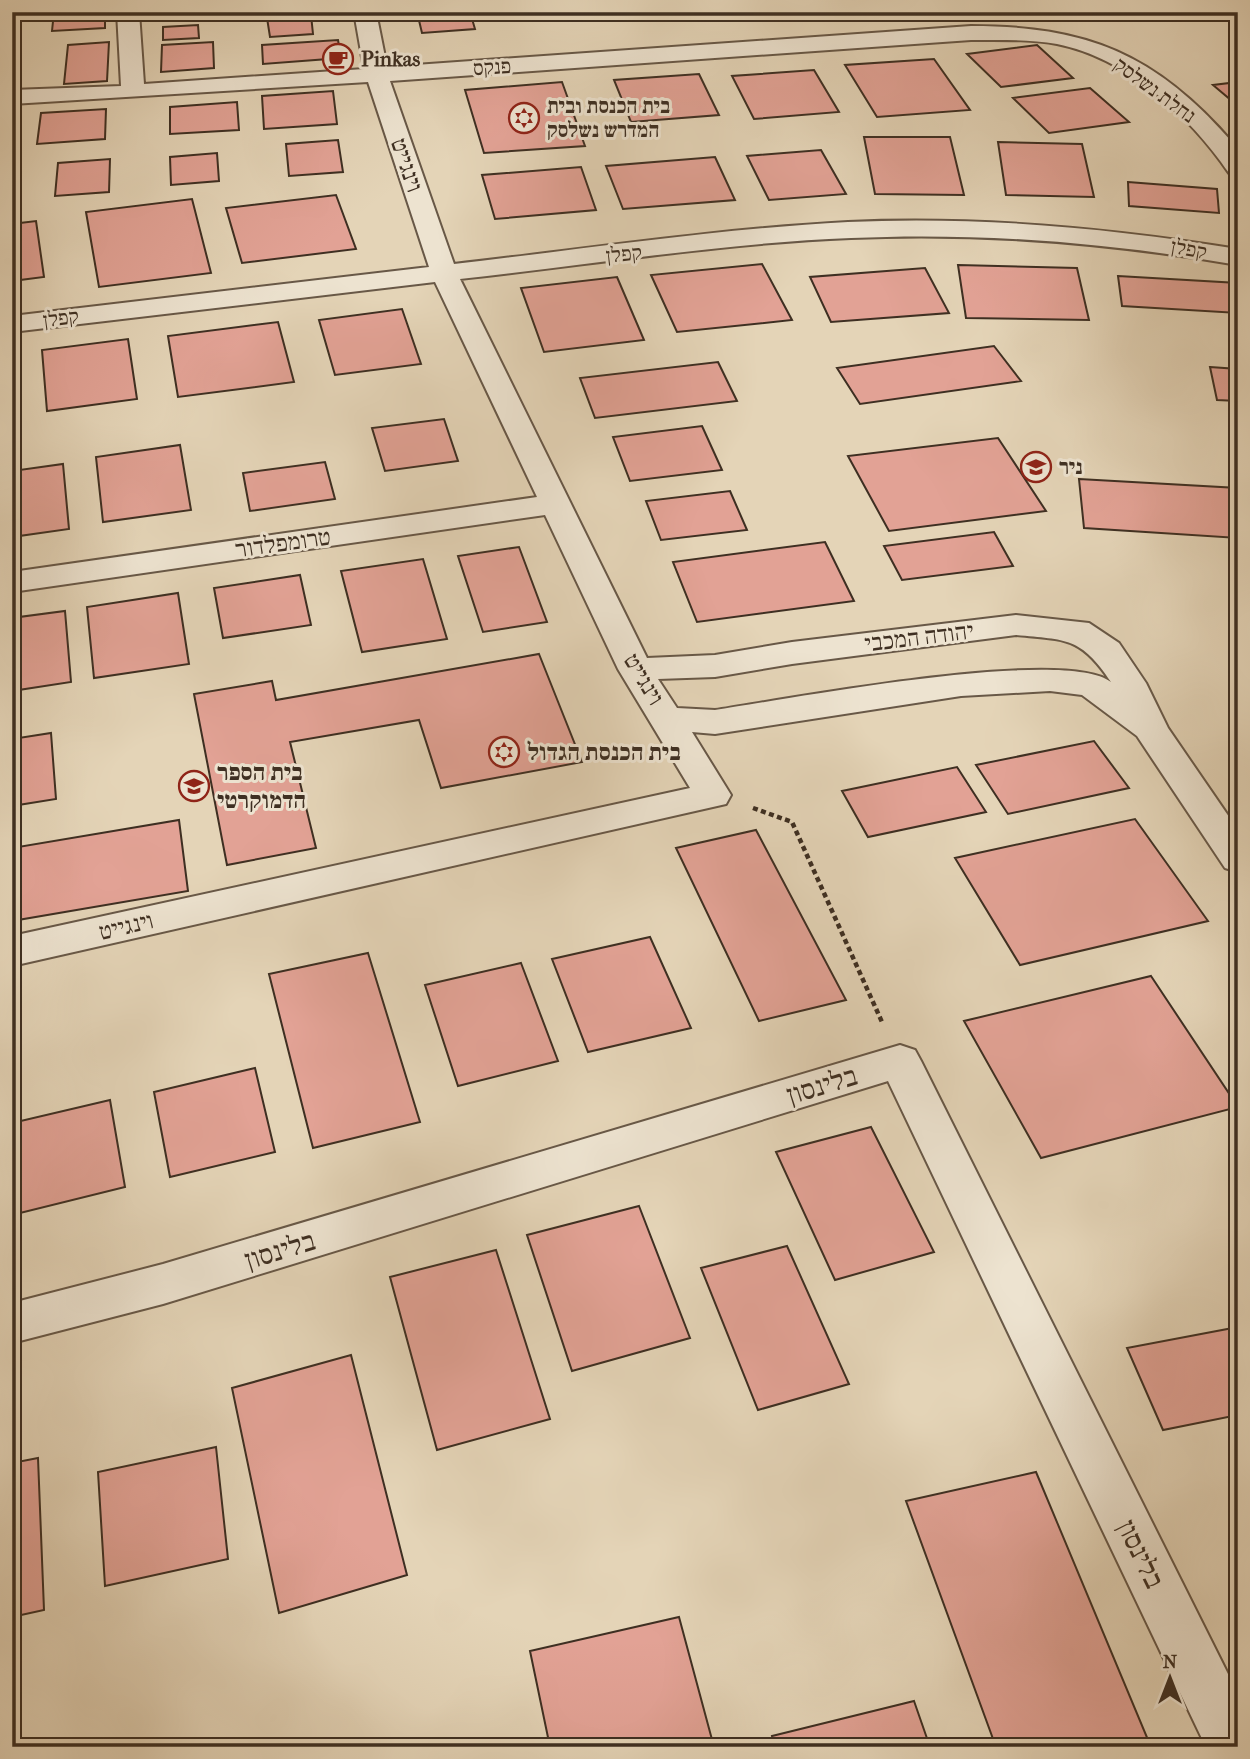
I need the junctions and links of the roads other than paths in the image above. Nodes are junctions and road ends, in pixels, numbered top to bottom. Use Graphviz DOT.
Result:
graph roads {
  1 [pos="128,12"];
  2 [pos="365,12"];
  3 [pos="971,33"];
  4 [pos="377,75"];
  5 [pos="133,92"];
  6 [pos="12,97"];
  7 [pos="1238,168"];
  8 [pos="1238,257"];
  9 [pos="443,272"];
  10 [pos="12,324"];
  11 [pos="553,504"];
  12 [pos="12,582"];
  13 [pos="635,669"];
  14 [pos="667,719"];
  15 [pos="1151,730"];
  16 [pos="1238,859"];
  17 [pos="12,951"];
  18 [pos="12,1323"];
  19 [pos="1235,1747"];
  1 -- 5 [label="street"];
  2 -- 4 [label="street, וינגייט"];
  3 -- 4 [label="street, פנקס"];
  3 -- 7 [label="street, נחלת נשלסק"];
  4 -- 5 [label="street, פנקס"];
  4 -- 9 [label="street, וינגייט"];
  5 -- 6 [label="street, פנקס"];
  8 -- 9 [label="street, קפלן"];
  9 -- 10 [label="street, קפלן"];
  9 -- 11 [label="street, וינגייט"];
  11 -- 12 [label="street, טרומפלדור"];
  11 -- 13 [label="street, וינגייט"];
  13 -- 14 [label="street, וינגייט"];
  13 -- 15 [label="street, יהודה המכבי"];
  14 -- 15 [label="street, יהודה המכבי"];
  14 -- 17 [label="street, וינגייט"];
  15 -- 16 [label="street, יהודה המכבי"];
  18 -- 19 [label="street, בלינסון"];
}
